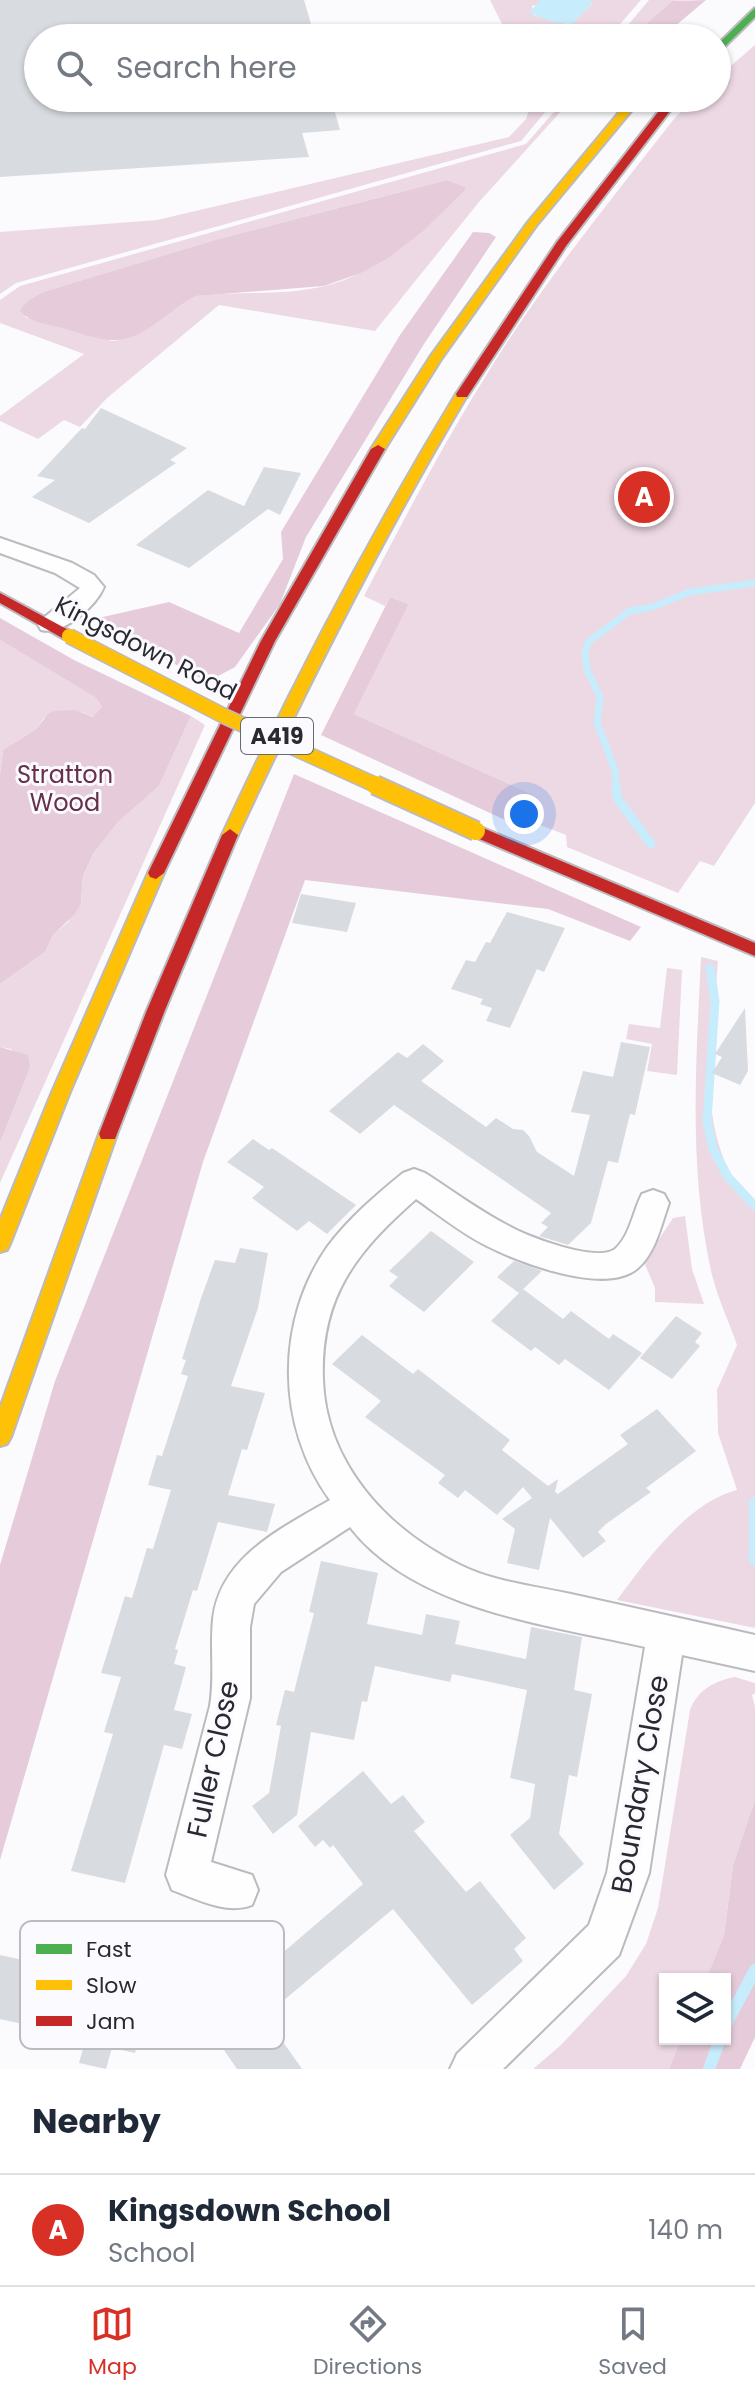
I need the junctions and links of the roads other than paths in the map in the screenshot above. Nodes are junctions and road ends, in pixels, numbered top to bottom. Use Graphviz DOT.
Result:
graph roads {
  1 [pos="755,11"];
  2 [pos="731,36"];
  3 [pos="626,112"];
  4 [pos="664,112"];
  5 [pos="0,545"];
  6 [pos="0,597"];
  7 [pos="60,630"];
  8 [pos="755,950"];
  9 [pos="653,1203"];
  10 [pos="0,1244"];
  11 [pos="0,1437"];
  12 [pos="354,1505"];
  13 [pos="666,1633"];
  14 [pos="755,1653"];
  15 [pos="237,1890"];
  16 [pos="472,2069"];
  1 -- 2 [label="main road"];
  3 -- 10 [label="main road, A419"];
  4 -- 11 [label="main road, A419"];
  5 -- 7 [label="street"];
  6 -- 7 [label="main road, Kingsdown Road"];
  7 -- 8 [label="main road, Kingsdown Road, bridge"];
  9 -- 12 [label="street"];
  12 -- 13 [label="street"];
  12 -- 15 [label="street, Fuller Close"];
  13 -- 14 [label="street"];
  13 -- 16 [label="street, Boundary Close"];
}
